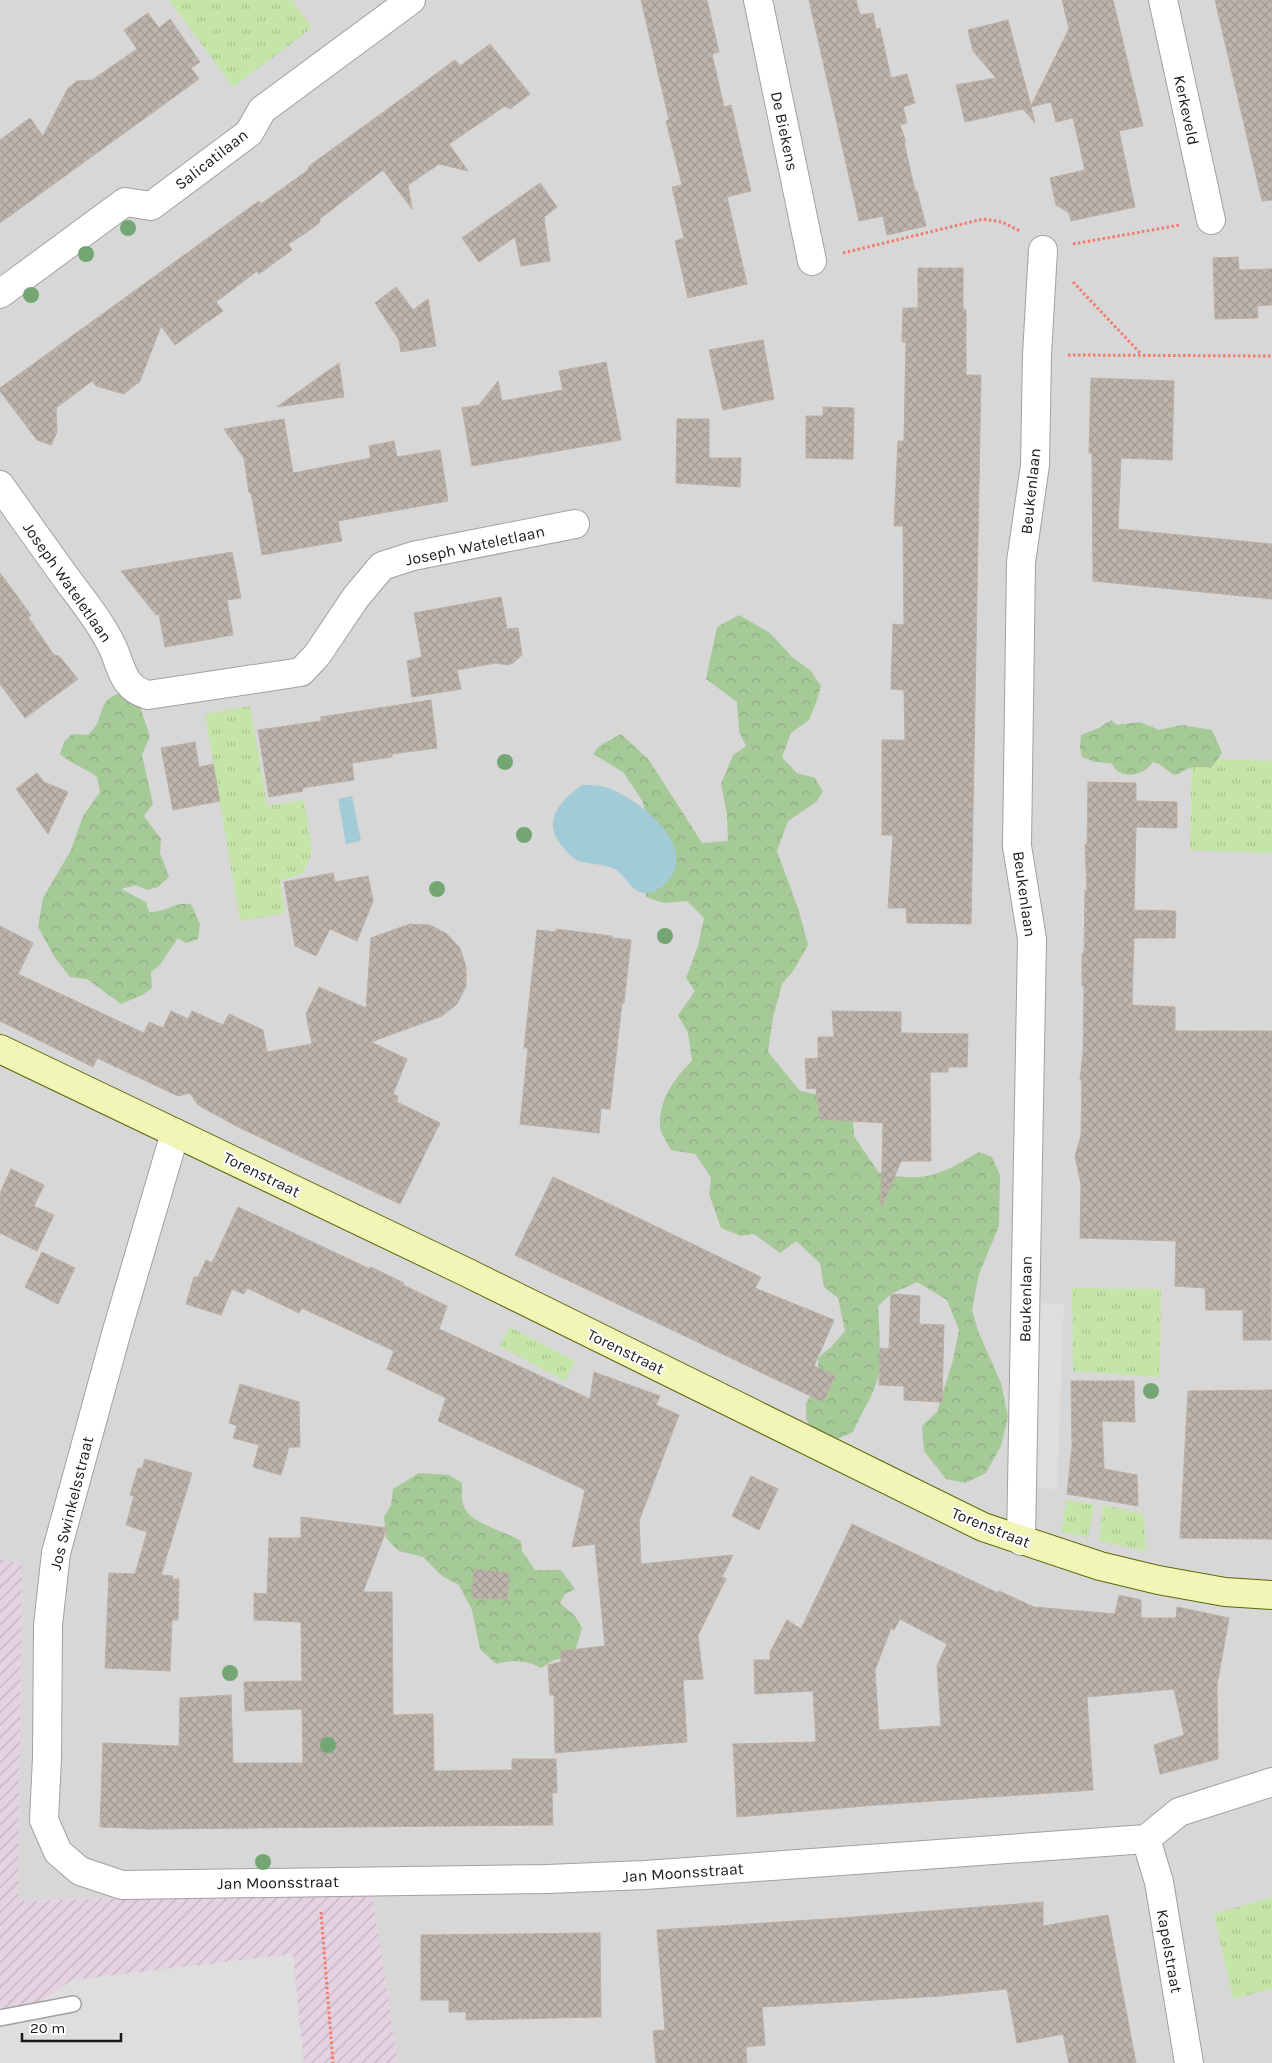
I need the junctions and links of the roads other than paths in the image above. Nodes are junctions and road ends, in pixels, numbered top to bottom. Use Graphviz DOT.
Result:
graph roads {
  1 [pos="411,0"];
  2 [pos="758,0"];
  3 [pos="1163,0"];
  4 [pos="1211,220"];
  5 [pos="1043,250"];
  6 [pos="812,261"];
  7 [pos="0,294"];
  8 [pos="0,485"];
  9 [pos="575,524"];
  10 [pos="0,1049"];
  11 [pos="175,1133"];
  12 [pos="1021,1540"];
  13 [pos="1272,1595"];
  14 [pos="1272,1782"];
  15 [pos="1146,1840"];
  16 [pos="80,1871"];
  17 [pos="73,2004"];
  18 [pos="0,2018"];
  19 [pos="1189,2063"];
  1 -- 7 [label="street, Salicatilaan"];
  2 -- 6 [label="street, De Biekens"];
  3 -- 4 [label="street, Kerkeveld"];
  5 -- 12 [label="street, Beukenlaan"];
  8 -- 9 [label="street, Joseph Wateletlaan"];
  10 -- 11 [label="street, Torenstraat"];
  11 -- 12 [label="street, Torenstraat"];
  11 -- 16 [label="street, Jos Swinkelsstraat"];
  12 -- 13 [label="street, Torenstraat"];
  14 -- 15 [label="street"];
  15 -- 16 [label="street, Jan Moonsstraat"];
  15 -- 19 [label="street, Kapelstraat"];
  17 -- 18 [label="lane"];
}
